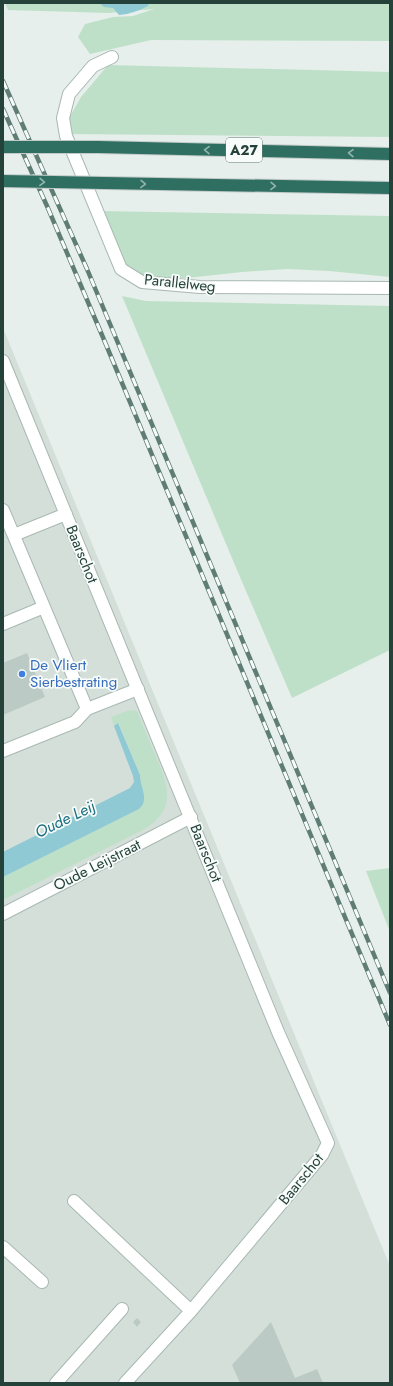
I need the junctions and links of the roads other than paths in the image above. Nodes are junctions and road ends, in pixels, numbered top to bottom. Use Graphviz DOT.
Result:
graph roads {
  1 [pos="112,56"];
  2 [pos="3,147"];
  3 [pos="390,154"];
  4 [pos="3,181"];
  5 [pos="390,188"];
  6 [pos="390,288"];
  7 [pos="3,361"];
  8 [pos="3,510"];
  9 [pos="66,514"];
  10 [pos="14,535"];
  11 [pos="44,607"];
  12 [pos="3,624"];
  13 [pos="138,689"];
  14 [pos="87,709"];
  15 [pos="3,751"];
  16 [pos="191,817"];
  17 [pos="3,914"];
  18 [pos="74,1201"];
  19 [pos="3,1247"];
  20 [pos="42,1282"];
  21 [pos="122,1309"];
  22 [pos="190,1311"];
  23 [pos="56,1383"];
  24 [pos="124,1383"];
  1 -- 6 [label="street, Parallelweg"];
  3 -- 2 [label="highway, A27, one-way, bridge"];
  4 -- 5 [label="highway, one-way, bridge"];
  7 -- 9 [label="street, Baarschot"];
  8 -- 10 [label="street"];
  9 -- 10 [label="street"];
  9 -- 13 [label="street, Baarschot"];
  10 -- 11 [label="street"];
  11 -- 12 [label="street"];
  11 -- 14 [label="street"];
  13 -- 14 [label="street"];
  13 -- 16 [label="street, Baarschot"];
  14 -- 15 [label="street"];
  16 -- 17 [label="street, Oude Leijstraat"];
  16 -- 22 [label="street, Baarschot"];
  18 -- 22 [label="street"];
  19 -- 20 [label="street"];
  21 -- 23 [label="street"];
  22 -- 24 [label="street, Baarschot"];
}
